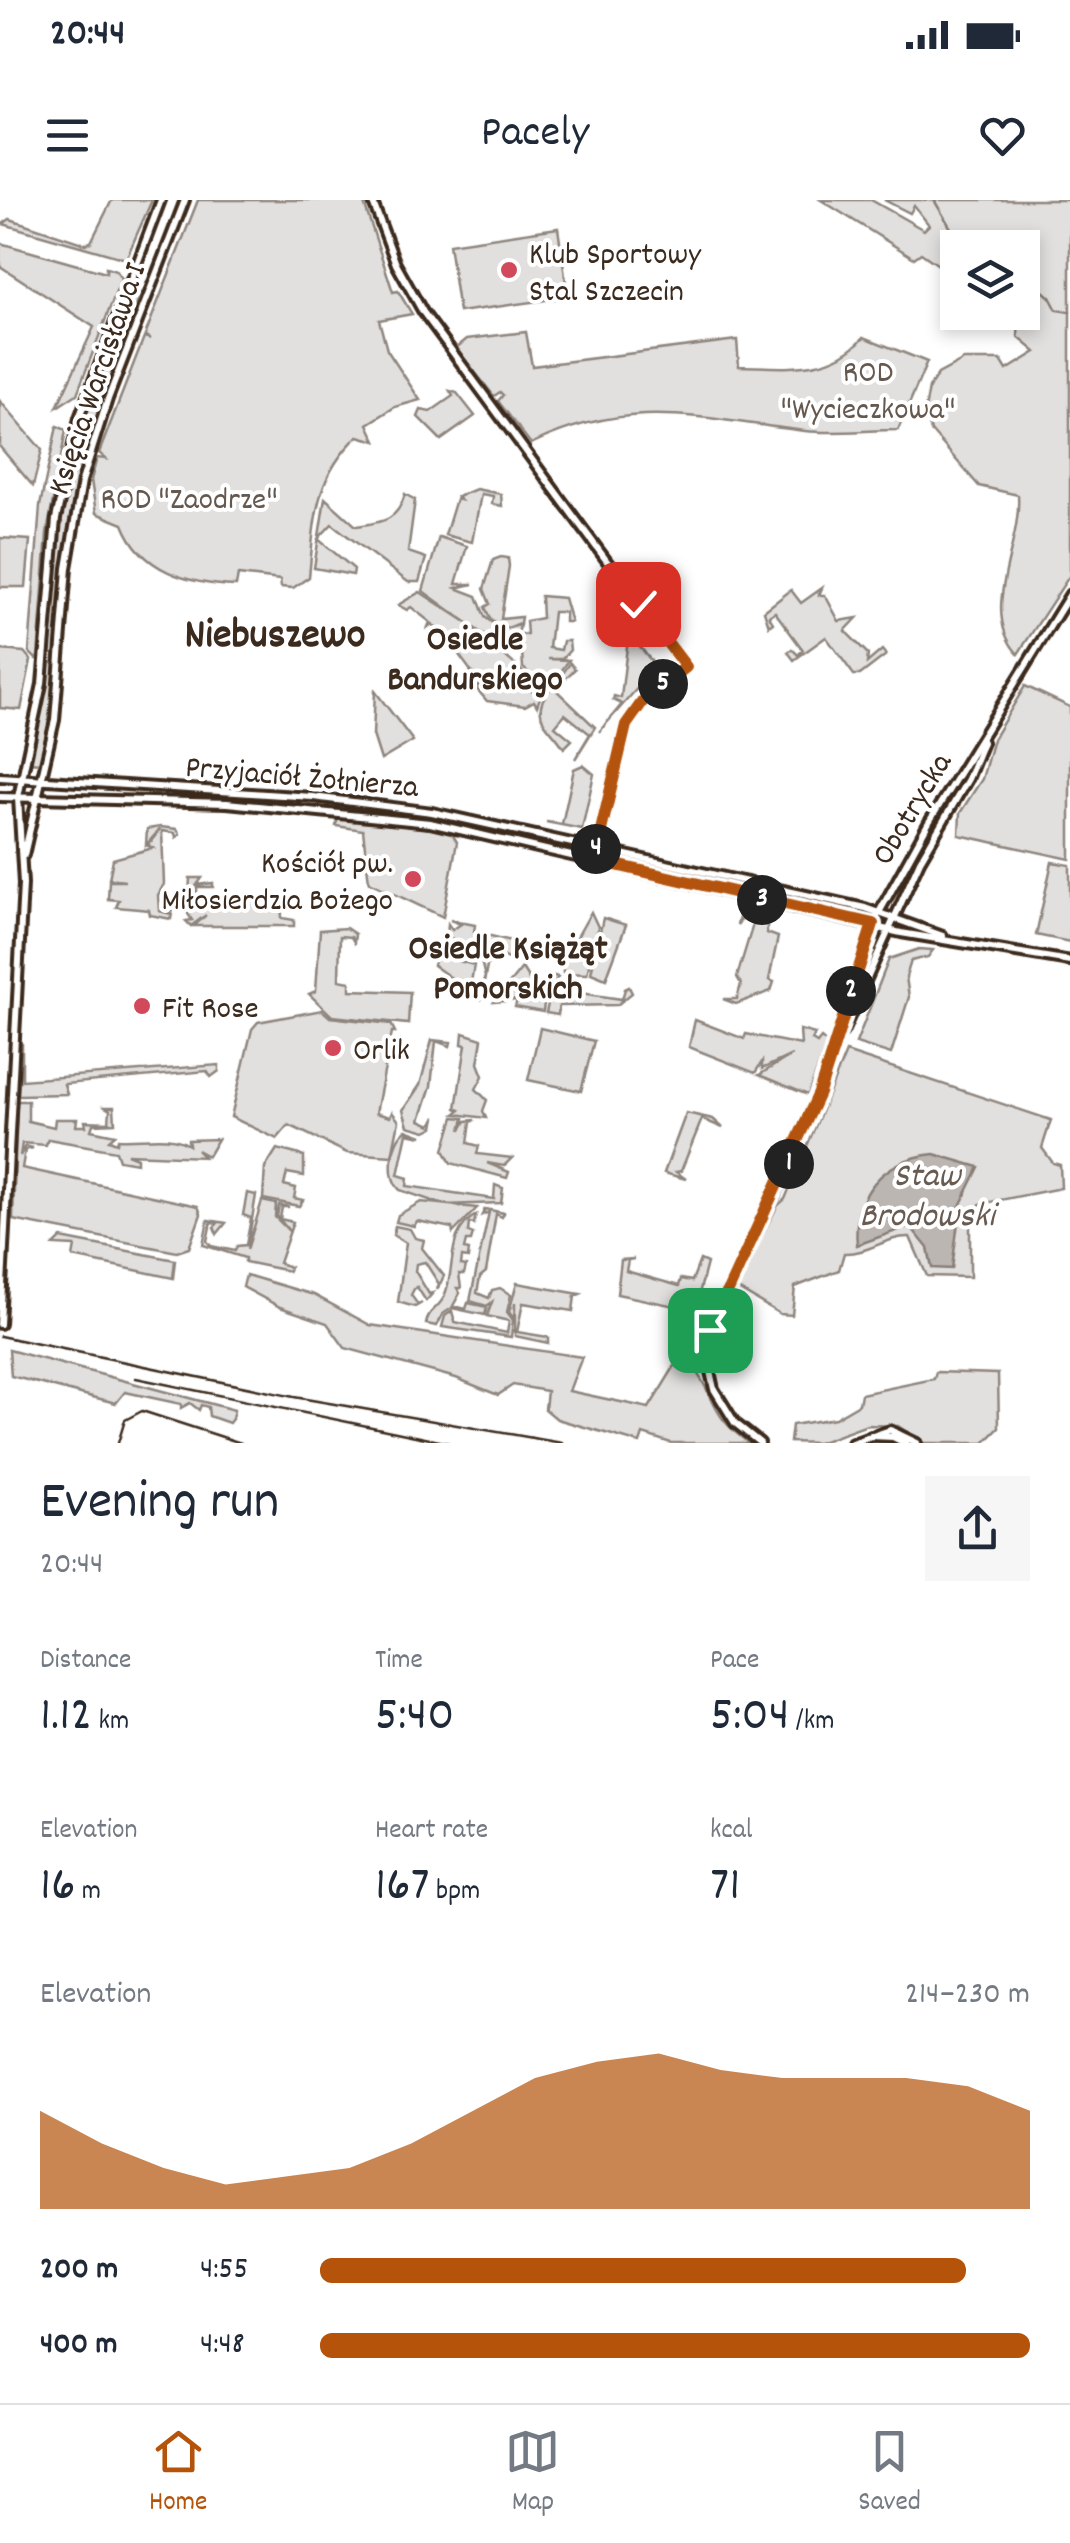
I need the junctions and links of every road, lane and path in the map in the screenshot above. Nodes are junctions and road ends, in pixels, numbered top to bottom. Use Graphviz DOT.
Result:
graph roads {
  1 [pos="161,200"];
  2 [pos="185,200"];
  3 [pos="372,200"];
  4 [pos="1070,594"];
  5 [pos="987,731"];
  6 [pos="0,777"];
  7 [pos="20,778"];
  8 [pos="41,780"];
  9 [pos="0,798"];
  10 [pos="18,798"];
  11 [pos="36,798"];
  12 [pos="596,848"];
  13 [pos="594,860"];
  14 [pos="23,871"];
  15 [pos="879,912"];
  16 [pos="894,917"];
  17 [pos="873,924"];
  18 [pos="889,930"];
  19 [pos="954,940"];
  20 [pos="1070,961"];
  21 [pos="837,1045"];
  22 [pos="0,1324"];
  23 [pos="856,1441"];
  24 [pos="760,1443"];
  25 [pos="905,1443"];
  26 [pos="917,1443"];
  1 -- 7 [label="street, Księcia Warcisława I"];
  2 -- 8 [label="street, Księcia Warcisława I"];
  3 -- 12 [label="street"];
  4 -- 5 [label="street, Obotrycka"];
  5 -- 15 [label="street, Obotrycka"];
  5 -- 16 [label="street, Obotrycka"];
  6 -- 7 [label="street, Przyjaciół Żołnierza"];
  7 -- 8 [label="street, Przyjaciół Żołnierza"];
  7 -- 10 [label="street, Księcia Warcisława I"];
  8 -- 11 [label="street, Księcia Warcisława I"];
  8 -- 12 [label="street, Przyjaciół Żołnierza"];
  9 -- 10 [label="street, Przyjaciół Żołnierza"];
  10 -- 11 [label="street, Przyjaciół Żołnierza"];
  10 -- 14 [label="street, Księcia Warcisława I"];
  11 -- 13 [label="street, Przyjaciół Żołnierza"];
  11 -- 14 [label="street, Księcia Warcisława I"];
  12 -- 13 [label="street"];
  12 -- 15 [label="street, Przyjaciół Żołnierza"];
  13 -- 17 [label="street, Przyjaciół Żołnierza"];
  14 -- 22 [label="street, Księcia Warcisława I"];
  15 -- 16 [label="street, Przyjaciół Żołnierza"];
  15 -- 17 [label="street, Obotrycka"];
  16 -- 18 [label="street, Obotrycka"];
  16 -- 19 [label="street, Przyjaciół Żołnierza"];
  17 -- 18 [label="street, Przyjaciół Żołnierza"];
  17 -- 21 [label="street, Obotrycka"];
  18 -- 19 [label="street, Przyjaciół Żołnierza"];
  18 -- 21 [label="street, Obotrycka"];
  19 -- 20 [label="street"];
  21 -- 24 [label="street"];
  23 -- 25 [label="street"];
  23 -- 26 [label="street"];
}
